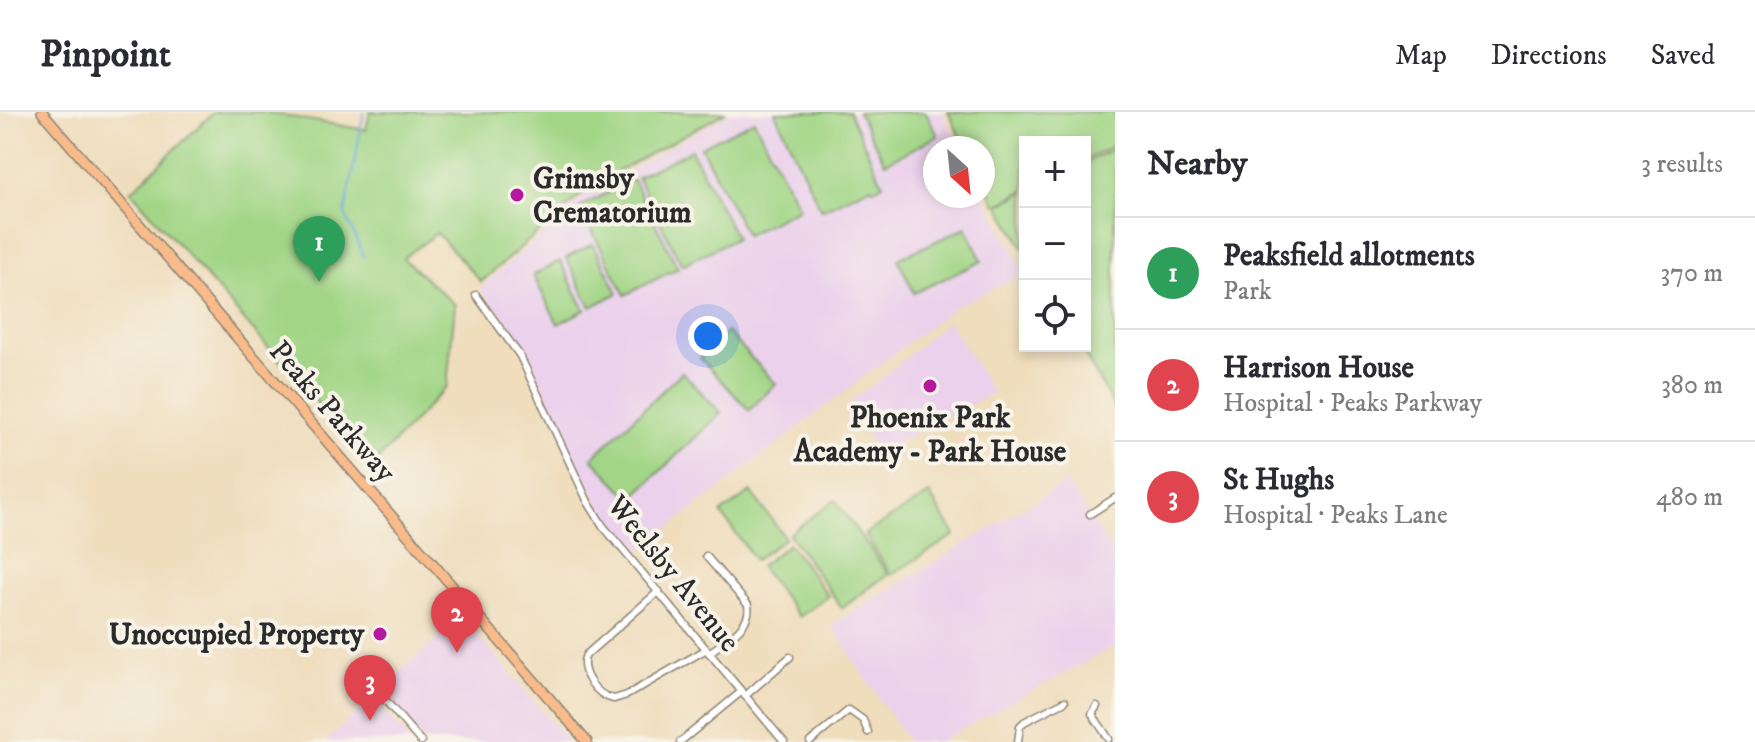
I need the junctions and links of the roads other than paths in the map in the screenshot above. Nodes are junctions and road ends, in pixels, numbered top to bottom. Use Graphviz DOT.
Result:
graph roads {
  1 [pos="42,112"];
  2 [pos="476,295"];
  3 [pos="1115,498"];
  4 [pos="1090,514"];
  5 [pos="706,556"];
  6 [pos="659,591"];
  7 [pos="707,652"];
  8 [pos="790,657"];
  9 [pos="358,676"];
  10 [pos="743,694"];
  11 [pos="1065,701"];
  12 [pos="1097,706"];
  13 [pos="1114,731"];
  14 [pos="868,732"];
  15 [pos="1108,740"];
  16 [pos="421,742"];
  17 [pos="587,742"];
  18 [pos="680,742"];
  19 [pos="784,742"];
  20 [pos="810,742"];
  21 [pos="1018,742"];
  1 -- 17 [label="highway, Peaks Parkway"];
  2 -- 6 [label="street, Weelsby Avenue"];
  3 -- 4 [label="street"];
  5 -- 7 [label="street"];
  6 -- 7 [label="street, Weelsby Avenue"];
  6 -- 7 [label="street"];
  7 -- 10 [label="street, Weelsby Avenue"];
  8 -- 10 [label="street"];
  9 -- 16 [label="street"];
  10 -- 18 [label="street"];
  10 -- 19 [label="street, Weelsby Avenue"];
  11 -- 21 [label="street"];
  12 -- 15 [label="street"];
  13 -- 15 [label="street"];
  14 -- 20 [label="street"];
}
